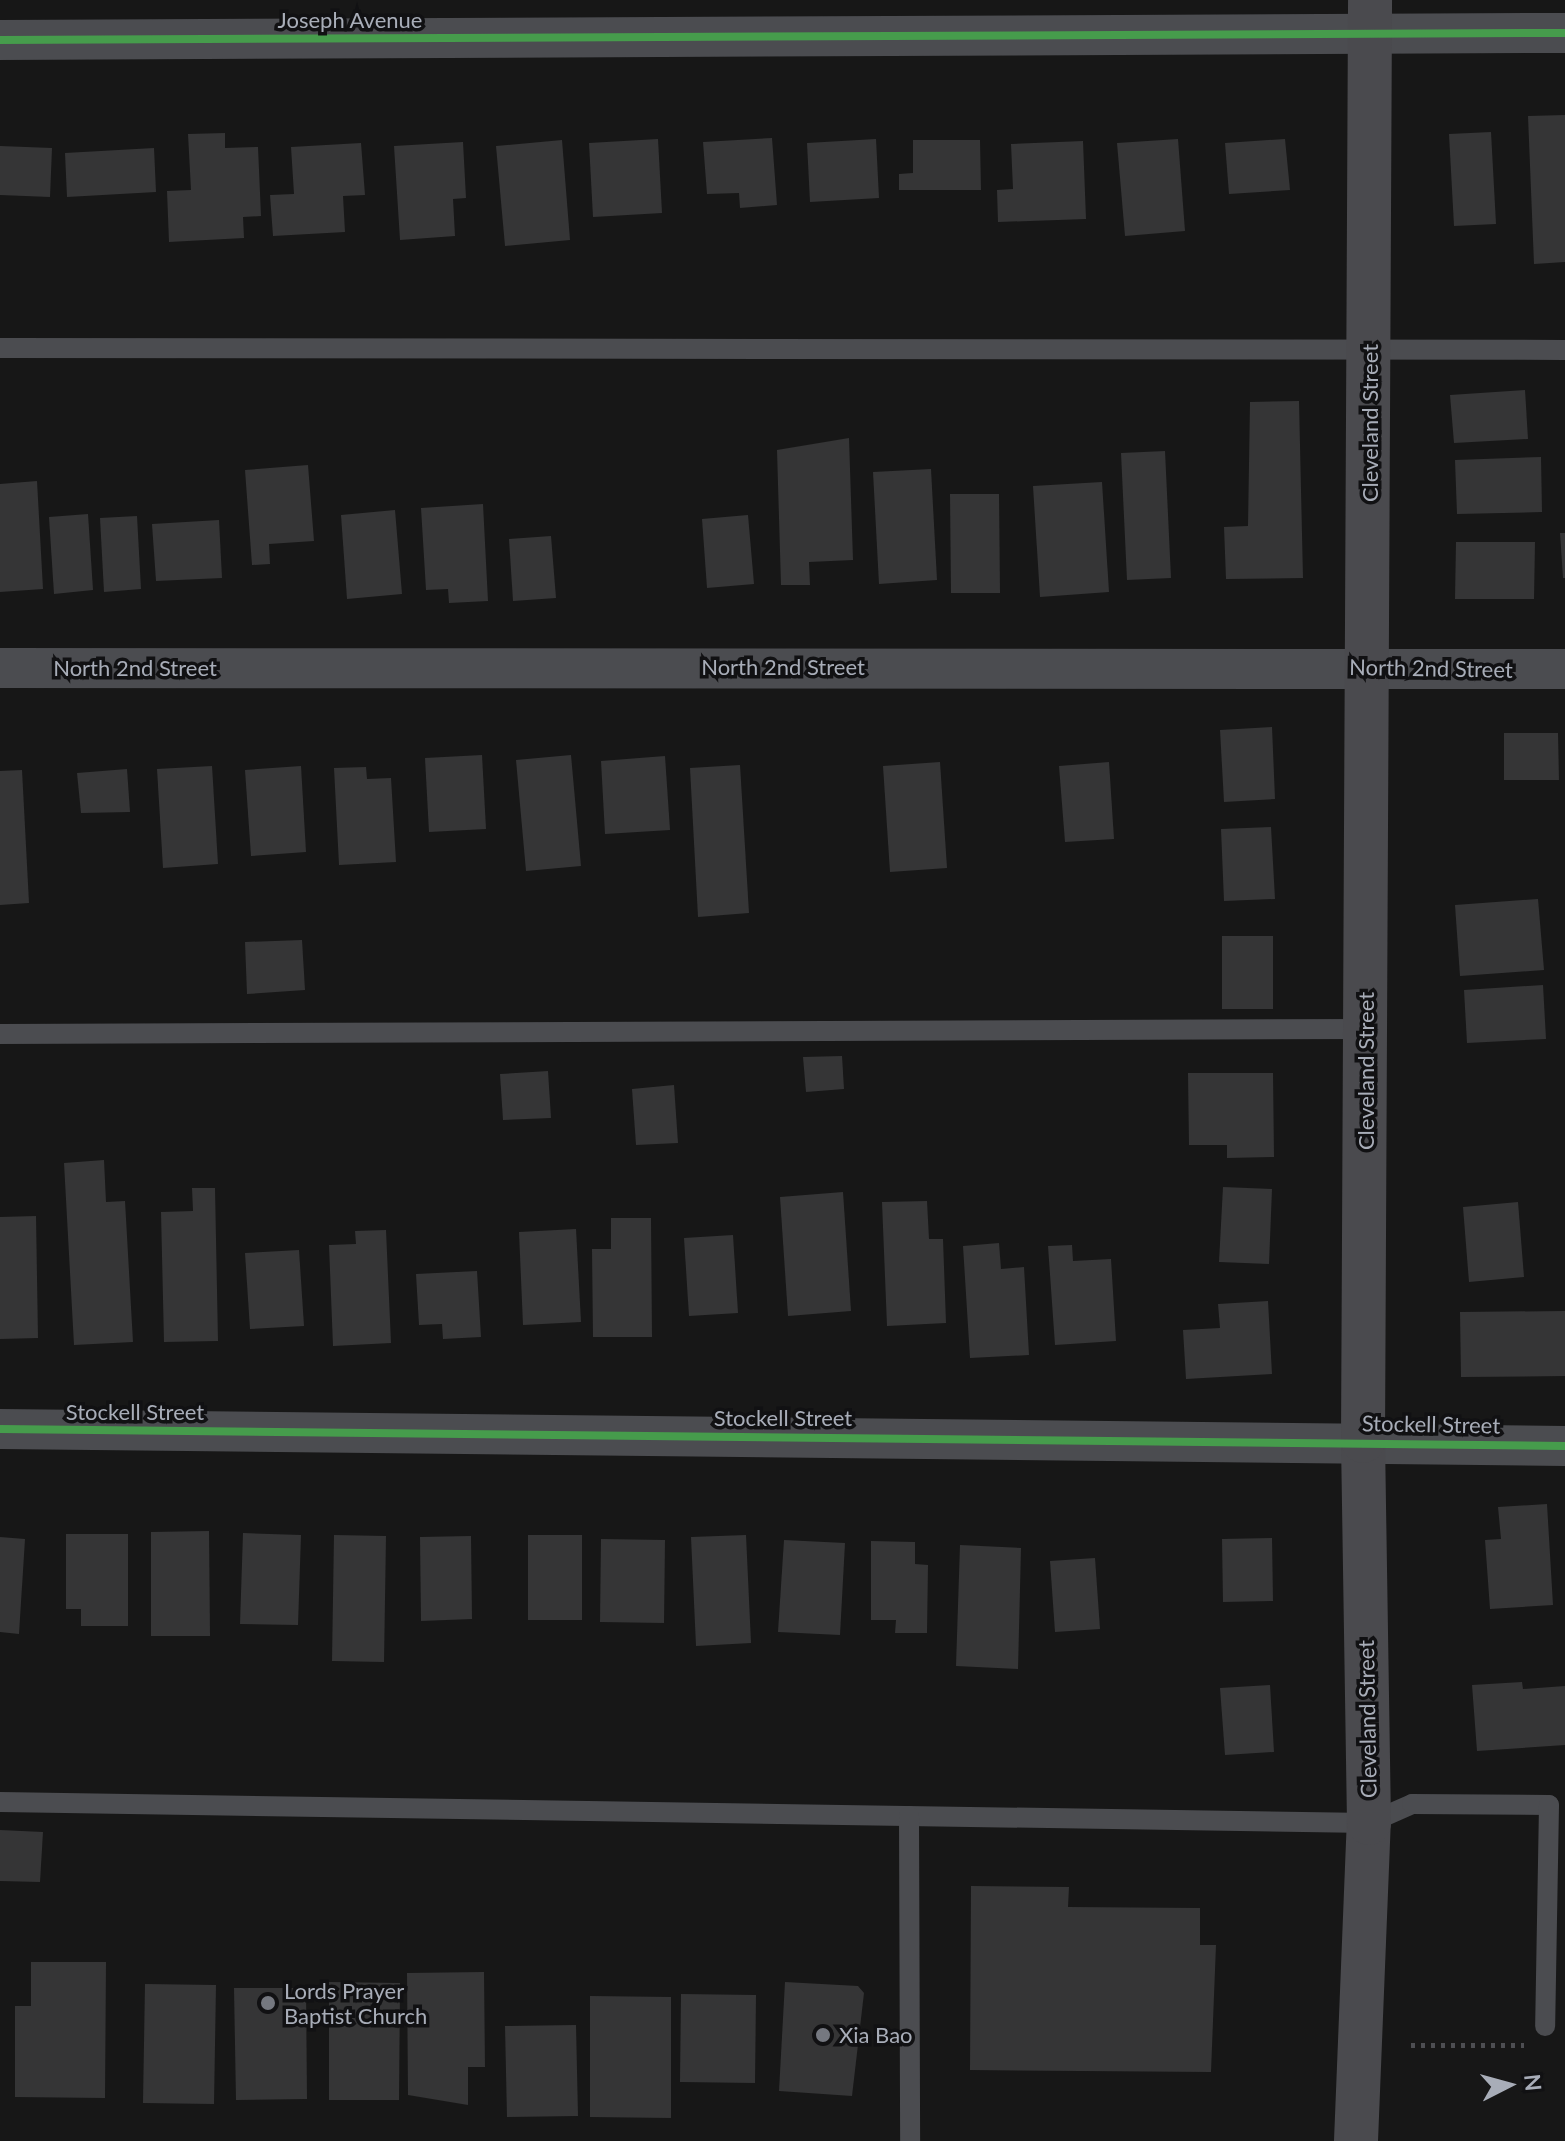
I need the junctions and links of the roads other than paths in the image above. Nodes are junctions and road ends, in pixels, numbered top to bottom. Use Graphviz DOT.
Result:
graph roads {
  1 [pos="1370,17"];
  2 [pos="1565,33"];
  3 [pos="0,40"];
  4 [pos="0,348"];
  5 [pos="1371,349"];
  6 [pos="1565,350"];
  7 [pos="1368,667"];
  8 [pos="0,668"];
  9 [pos="1565,669"];
  10 [pos="1366,1029"];
  11 [pos="0,1034"];
  12 [pos="0,1429"];
  13 [pos="1363,1441"];
  14 [pos="1565,1446"];
  15 [pos="0,1802"];
  16 [pos="909,1816"];
  17 [pos="1369,1823"];
  18 [pos="1545,2026"];
  19 [pos="910,2141"];
  20 [pos="1356,2141"];
  1 -- 2 [label="street, Joseph Avenue"];
  1 -- 3 [label="street, Joseph Avenue"];
  1 -- 5 [label="main road, Cleveland Street"];
  4 -- 5 [label="lane"];
  5 -- 6 [label="lane"];
  5 -- 7 [label="main road, Cleveland Street"];
  7 -- 8 [label="street, North 2nd Street"];
  7 -- 9 [label="street, North 2nd Street"];
  7 -- 10 [label="main road, Cleveland Street"];
  10 -- 11 [label="lane"];
  10 -- 13 [label="main road, Cleveland Street"];
  12 -- 13 [label="street, Stockell Street"];
  13 -- 14 [label="street, Stockell Street"];
  13 -- 17 [label="main road, Cleveland Street"];
  15 -- 16 [label="lane"];
  16 -- 17 [label="lane"];
  16 -- 19 [label="lane"];
  17 -- 18 [label="lane"];
  17 -- 20 [label="main road, Cleveland Street"];
}
